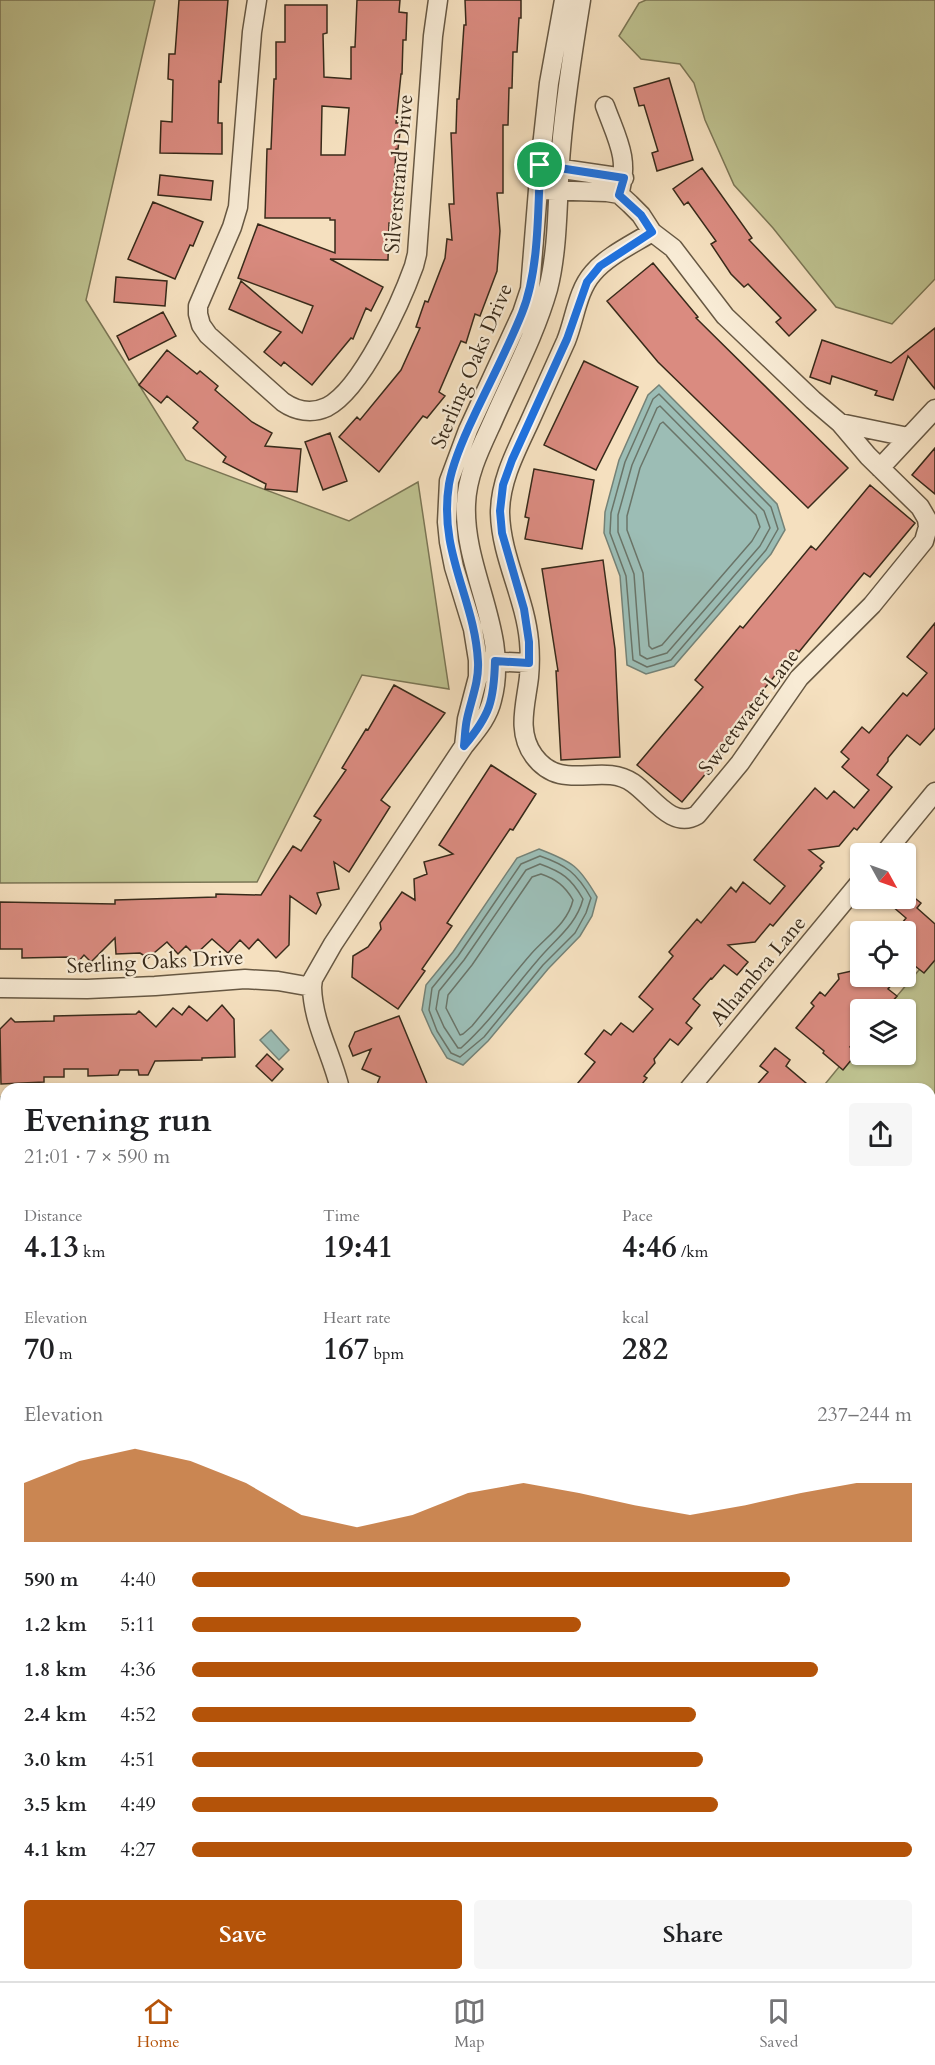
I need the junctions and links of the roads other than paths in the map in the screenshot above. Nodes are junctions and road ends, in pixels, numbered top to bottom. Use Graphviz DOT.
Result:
graph roads {
  1 [pos="257,0"];
  2 [pos="438,0"];
  3 [pos="564,0"];
  4 [pos="581,0"];
  5 [pos="605,106"];
  6 [pos="540,165"];
  7 [pos="560,168"];
  8 [pos="621,186"];
  9 [pos="539,190"];
  10 [pos="558,190"];
  11 [pos="652,232"];
  12 [pos="935,409"];
  13 [pos="486,412"];
  14 [pos="840,423"];
  15 [pos="908,437"];
  16 [pos="880,468"];
  17 [pos="487,661"];
  18 [pos="529,663"];
  19 [pos="935,792"];
  20 [pos="893,843"];
  21 [pos="850,894"];
  22 [pos="312,987"];
  23 [pos="0,988"];
  24 [pos="338,1083"];
  25 [pos="694,1083"];
  1 -- 2 [label="street, Silverstrand Drive"];
  3 -- 6 [label="street, Sterling Oaks Drive"];
  4 -- 7 [label="street, Sterling Oaks Drive"];
  5 -- 8 [label="street"];
  6 -- 7 [label="street"];
  6 -- 9 [label="street, Sterling Oaks Drive"];
  7 -- 8 [label="street"];
  7 -- 10 [label="street, Sterling Oaks Drive"];
  8 -- 10 [label="street"];
  8 -- 11 [label="street, Sweetwater Lane"];
  9 -- 10 [label="street"];
  9 -- 13 [label="street, Sterling Oaks Drive"];
  10 -- 13 [label="street, Sterling Oaks Drive"];
  11 -- 14 [label="street, Sweetwater Lane"];
  11 -- 18 [label="street, Sweetwater Lane"];
  12 -- 15 [label="street"];
  13 -- 17 [label="street, Sterling Oaks Drive"];
  14 -- 15 [label="street, Sweetwater Lane"];
  14 -- 16 [label="street, Sweetwater Lane"];
  15 -- 16 [label="street"];
  16 -- 18 [label="street, Sweetwater Lane"];
  17 -- 18 [label="street"];
  17 -- 22 [label="street, Sterling Oaks Drive"];
  19 -- 20 [label="street"];
  21 -- 25 [label="street, Alhambra Lane"];
  22 -- 23 [label="street, Sterling Oaks Drive"];
  22 -- 24 [label="street"];
}
